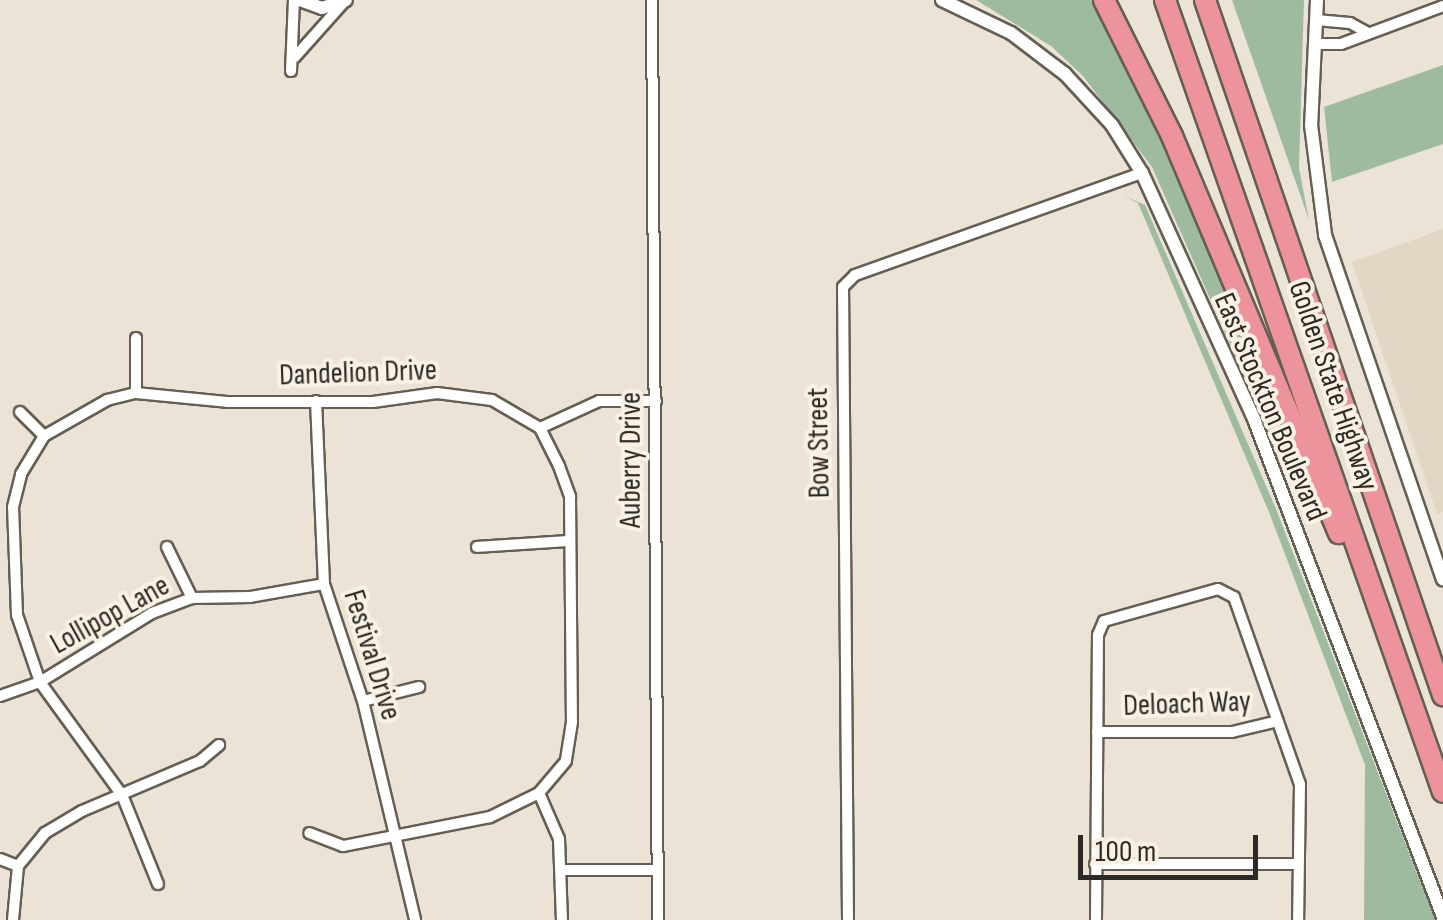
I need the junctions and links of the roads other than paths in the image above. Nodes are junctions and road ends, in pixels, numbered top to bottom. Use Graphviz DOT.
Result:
graph roads {
  1 [pos="297,0"];
  2 [pos="652,0"];
  3 [pos="942,0"];
  4 [pos="1104,0"];
  5 [pos="1165,0"];
  6 [pos="1205,0"];
  7 [pos="1317,0"];
  8 [pos="345,1"];
  9 [pos="1443,6"];
  10 [pos="1316,20"];
  11 [pos="1368,32"];
  12 [pos="1314,44"];
  13 [pos="295,57"];
  14 [pos="291,72"];
  15 [pos="1142,172"];
  16 [pos="136,338"];
  17 [pos="136,393"];
  18 [pos="316,401"];
  19 [pos="656,401"];
  20 [pos="20,412"];
  21 [pos="540,428"];
  22 [pos="44,436"];
  23 [pos="567,541"];
  24 [pos="166,548"];
  25 [pos="476,548"];
  26 [pos="1443,580"];
  27 [pos="324,584"];
  28 [pos="192,598"];
  29 [pos="40,682"];
  30 [pos="419,687"];
  31 [pos="1443,695"];
  32 [pos="0,696"];
  33 [pos="363,701"];
  34 [pos="1416,716"];
  35 [pos="1278,722"];
  36 [pos="1097,732"];
  37 [pos="219,745"];
  38 [pos="1443,792"];
  39 [pos="539,793"];
  40 [pos="122,794"];
  41 [pos="310,834"];
  42 [pos="394,835"];
  43 [pos="0,859"];
  44 [pos="1094,864"];
  45 [pos="1296,864"];
  46 [pos="18,866"];
  47 [pos="562,870"];
  48 [pos="658,870"];
  49 [pos="158,884"];
  50 [pos="1443,917"];
  51 [pos="13,920"];
  52 [pos="415,920"];
  53 [pos="562,920"];
  54 [pos="658,920"];
  55 [pos="848,920"];
  56 [pos="1096,920"];
  57 [pos="1298,920"];
  1 -- 8 [label="street"];
  1 -- 13 [label="street"];
  2 -- 19 [label="street, Auberry Drive"];
  3 -- 15 [label="street, East Stockton Boulevard"];
  4 -- 34 [label="highway"];
  5 -- 34 [label="highway, Golden State Highway"];
  6 -- 31 [label="highway, Golden State Highway"];
  7 -- 10 [label="street"];
  8 -- 13 [label="street"];
  9 -- 11 [label="street"];
  10 -- 11 [label="street"];
  10 -- 12 [label="street"];
  11 -- 12 [label="street"];
  12 -- 26 [label="street"];
  13 -- 14 [label="street"];
  15 -- 50 [label="street, East Stockton Boulevard"];
  15 -- 55 [label="street, Bow Street"];
  16 -- 17 [label="street"];
  17 -- 18 [label="street, Dandelion Drive"];
  17 -- 22 [label="street, Dandelion Drive"];
  18 -- 21 [label="street, Dandelion Drive"];
  18 -- 27 [label="street, Festival Drive"];
  19 -- 21 [label="street"];
  19 -- 48 [label="street, Auberry Drive"];
  20 -- 22 [label="street"];
  21 -- 23 [label="street"];
  22 -- 29 [label="street, Dandelion Drive"];
  23 -- 25 [label="street"];
  23 -- 39 [label="street"];
  24 -- 28 [label="street"];
  27 -- 28 [label="street, Lollipop Lane"];
  27 -- 33 [label="street, Festival Drive"];
  28 -- 29 [label="street, Lollipop Lane"];
  29 -- 32 [label="street, Lollipop Lane"];
  29 -- 40 [label="street, Dandelion Drive"];
  30 -- 33 [label="street"];
  33 -- 42 [label="street, Festival Drive"];
  34 -- 38 [label="highway, Golden State Highway"];
  35 -- 36 [label="street, Deloach Way"];
  35 -- 36 [label="street"];
  35 -- 45 [label="street"];
  36 -- 44 [label="street"];
  37 -- 40 [label="street"];
  39 -- 42 [label="street"];
  39 -- 47 [label="street"];
  40 -- 46 [label="street"];
  40 -- 49 [label="street, Dandelion Drive"];
  41 -- 42 [label="street"];
  42 -- 52 [label="street, Festival Drive"];
  43 -- 46 [label="street"];
  44 -- 45 [label="street"];
  44 -- 56 [label="street"];
  45 -- 57 [label="street"];
  46 -- 51 [label="street"];
  47 -- 48 [label="street"];
  47 -- 53 [label="street"];
  48 -- 54 [label="street, Auberry Drive"];
}
